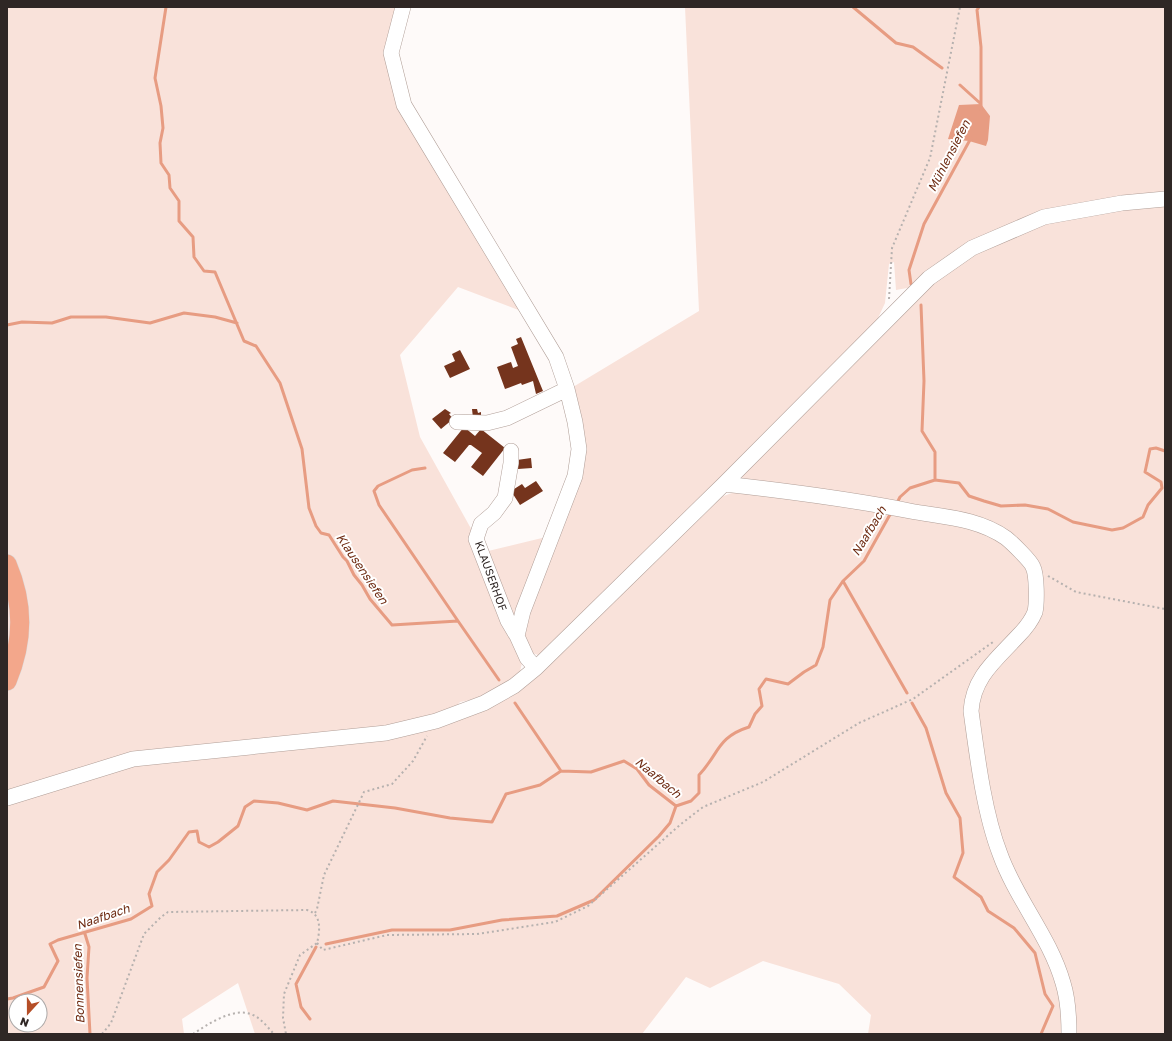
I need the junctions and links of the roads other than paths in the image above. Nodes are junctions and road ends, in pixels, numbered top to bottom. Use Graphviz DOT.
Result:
graph roads {
  1 [pos="403,7"];
  2 [pos="1165,199"];
  3 [pos="567,388"];
  4 [pos="457,422"];
  5 [pos="511,451"];
  6 [pos="724,484"];
  7 [pos="7,564"];
  8 [pos="517,636"];
  9 [pos="536,668"];
  10 [pos="7,681"];
  11 [pos="7,798"];
  12 [pos="1069,1034"];
  1 -- 3 [label="street"];
  2 -- 6 [label="street"];
  3 -- 4 [label="street"];
  3 -- 8 [label="street"];
  5 -- 8 [label="street, KLAUSERHOF"];
  6 -- 9 [label="street"];
  6 -- 12 [label="street"];
  7 -- 10 [label="main road"];
  8 -- 9 [label="street, KLAUSERHOF"];
  9 -- 11 [label="street"];
}
